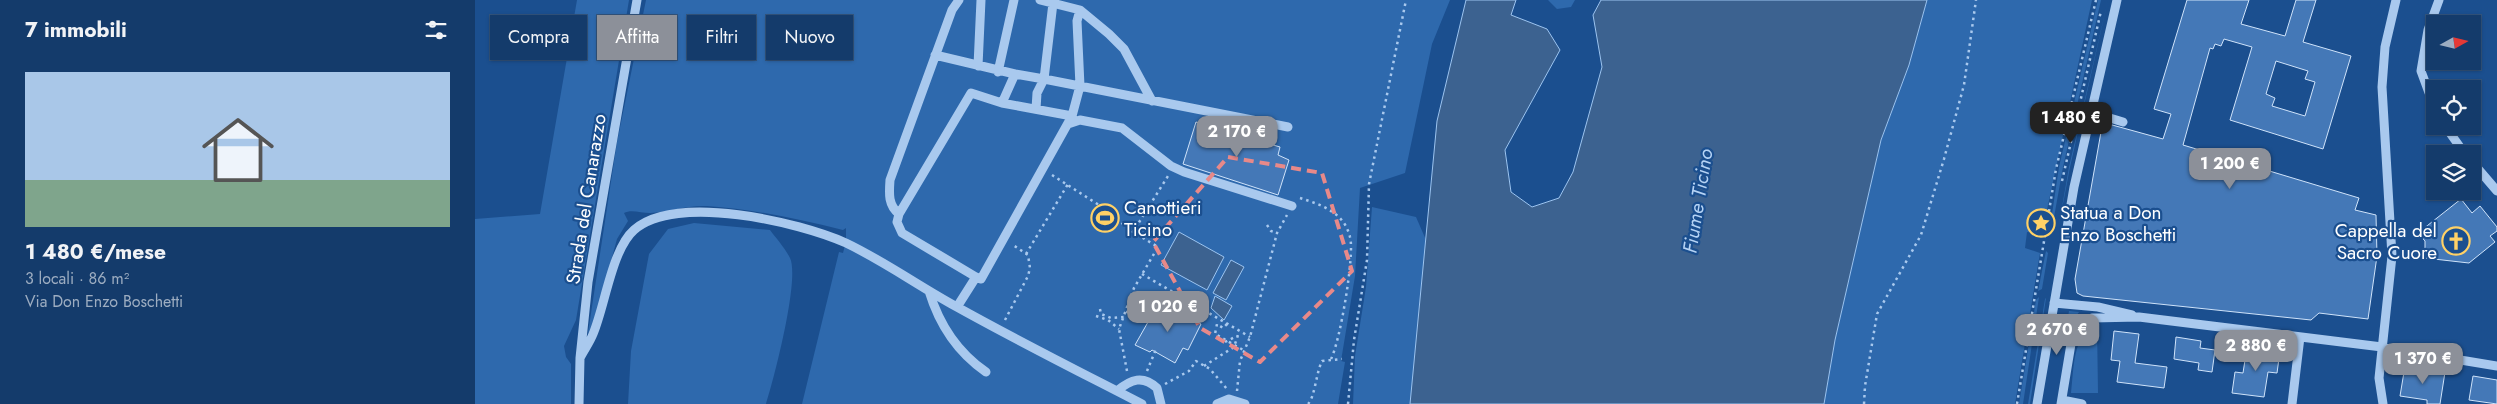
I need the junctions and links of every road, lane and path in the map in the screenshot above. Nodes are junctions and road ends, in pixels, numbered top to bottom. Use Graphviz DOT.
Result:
graph roads {
  1 [pos="637,0"];
  2 [pos="959,0"];
  3 [pos="981,0"];
  4 [pos="1014,0"];
  5 [pos="1040,0"];
  6 [pos="1406,0"];
  7 [pos="1976,0"];
  8 [pos="2096,0"];
  9 [pos="2117,0"];
  10 [pos="2396,0"];
  11 [pos="2439,0"];
  12 [pos="1053,3"];
  13 [pos="1080,10"];
  14 [pos="935,55"];
  15 [pos="978,66"];
  16 [pos="998,72"];
  17 [pos="1015,74"];
  18 [pos="1043,79"];
  19 [pos="2426,85"];
  20 [pos="1080,86"];
  21 [pos="1151,101"];
  22 [pos="1002,103"];
  23 [pos="1036,109"];
  24 [pos="2091,112"];
  25 [pos="1070,120"];
  26 [pos="2123,122"];
  27 [pos="1289,127"];
  28 [pos="1174,167"];
  29 [pos="1042,169"];
  30 [pos="2481,172"];
  31 [pos="1068,184"];
  32 [pos="2497,191"];
  33 [pos="1293,206"];
  34 [pos="899,214"];
  35 [pos="1267,225"];
  36 [pos="1133,232"];
  37 [pos="1277,233"];
  38 [pos="1004,238"];
  39 [pos="2044,242"];
  40 [pos="2052,243"];
  41 [pos="1026,254"];
  42 [pos="1142,274"];
  43 [pos="978,278"];
  44 [pos="929,291"];
  45 [pos="2035,294"];
  46 [pos="2043,295"];
  47 [pos="2054,303"];
  48 [pos="957,307"];
  49 [pos="1100,309"];
  50 [pos="1126,312"];
  51 [pos="1096,316"];
  52 [pos="1124,316"];
  53 [pos="2139,317"];
  54 [pos="1152,321"];
  55 [pos="1227,324"];
  56 [pos="1119,329"];
  57 [pos="1000,330"];
  58 [pos="1241,331"];
  59 [pos="1238,335"];
  60 [pos="1250,337"];
  61 [pos="2300,337"];
  62 [pos="1225,342"];
  63 [pos="1234,347"];
  64 [pos="2382,347"];
  65 [pos="1156,349"];
  66 [pos="1245,351"];
  67 [pos="580,358"];
  68 [pos="1331,359"];
  69 [pos="1342,359"];
  70 [pos="1204,366"];
  71 [pos="2497,366"];
  72 [pos="985,372"];
  73 [pos="1146,380"];
  74 [pos="1130,381"];
  75 [pos="1157,388"];
  76 [pos="1117,391"];
  77 [pos="1240,401"];
  78 [pos="2061,402"];
  79 [pos="579,404"];
  80 [pos="1142,404"];
  81 [pos="1161,404"];
  82 [pos="1217,404"];
  83 [pos="1308,404"];
  84 [pos="1348,404"];
  85 [pos="1864,404"];
  86 [pos="2017,404"];
  87 [pos="2037,404"];
  88 [pos="2082,404"];
  89 [pos="2292,404"];
  90 [pos="2383,404"];
  1 -- 67 [label="street, Strada del Canarazzo"];
  2 -- 14 [label="street"];
  3 -- 15 [label="street"];
  4 -- 16 [label="street"];
  5 -- 12 [label="street"];
  6 -- 84 [label="path"];
  7 -- 85 [label="path"];
  8 -- 39 [label="path"];
  9 -- 24 [label="street"];
  10 -- 64 [label="street"];
  11 -- 19 [label="street"];
  12 -- 13 [label="street"];
  12 -- 18 [label="street"];
  13 -- 20 [label="street"];
  13 -- 21 [label="street"];
  14 -- 15 [label="street"];
  14 -- 34 [label="street"];
  15 -- 16 [label="street"];
  16 -- 17 [label="street"];
  17 -- 18 [label="street"];
  17 -- 22 [label="street"];
  18 -- 20 [label="street"];
  18 -- 23 [label="street"];
  20 -- 21 [label="street"];
  20 -- 25 [label="street"];
  21 -- 27 [label="street"];
  22 -- 23 [label="street"];
  22 -- 34 [label="street"];
  23 -- 25 [label="street"];
  24 -- 26 [label="street"];
  24 -- 47 [label="street"];
  25 -- 28 [label="street"];
  25 -- 29 [label="street"];
  28 -- 33 [label="street"];
  28 -- 36 [label="path"];
  29 -- 31 [label="path"];
  29 -- 38 [label="street"];
  30 -- 32 [label="street"];
  31 -- 36 [label="path"];
  31 -- 41 [label="path"];
  33 -- 37 [label="path"];
  33 -- 68 [label="path"];
  34 -- 43 [label="street"];
  35 -- 37 [label="path"];
  36 -- 42 [label="path"];
  37 -- 60 [label="path"];
  38 -- 41 [label="path"];
  38 -- 43 [label="street"];
  39 -- 40 [label="path"];
  39 -- 45 [label="path"];
  41 -- 57 [label="path"];
  42 -- 50 [label="path"];
  42 -- 55 [label="path"];
  43 -- 48 [label="street"];
  44 -- 48 [label="street"];
  44 -- 67 [label="street"];
  44 -- 72 [label="street"];
  45 -- 46 [label="path"];
  45 -- 86 [label="path"];
  47 -- 53 [label="street"];
  47 -- 87 [label="street"];
  48 -- 57 [label="street"];
  49 -- 52 [label="path"];
  50 -- 52 [label="path"];
  50 -- 54 [label="path"];
  51 -- 56 [label="path"];
  52 -- 56 [label="path"];
  53 -- 61 [label="street"];
  53 -- 78 [label="street"];
  55 -- 58 [label="path"];
  55 -- 62 [label="path"];
  56 -- 74 [label="path"];
  57 -- 76 [label="street"];
  58 -- 59 [label="path"];
  58 -- 60 [label="path"];
  59 -- 62 [label="path"];
  59 -- 63 [label="path"];
  60 -- 66 [label="path"];
  61 -- 64 [label="street"];
  61 -- 89 [label="street"];
  62 -- 63 [label="path"];
  63 -- 66 [label="path"];
  63 -- 70 [label="path"];
  64 -- 71 [label="street"];
  64 -- 90 [label="street"];
  65 -- 73 [label="path"];
  66 -- 77 [label="path"];
  67 -- 79 [label="street, Strada del Canarazzo"];
  68 -- 69 [label="path"];
  68 -- 83 [label="path"];
  70 -- 75 [label="path"];
  70 -- 77 [label="path"];
  73 -- 74 [label="street"];
  73 -- 75 [label="street"];
  74 -- 76 [label="street"];
  75 -- 81 [label="street"];
  76 -- 80 [label="street"];
  77 -- 82 [label="street"];
  78 -- 88 [label="street"];
}
